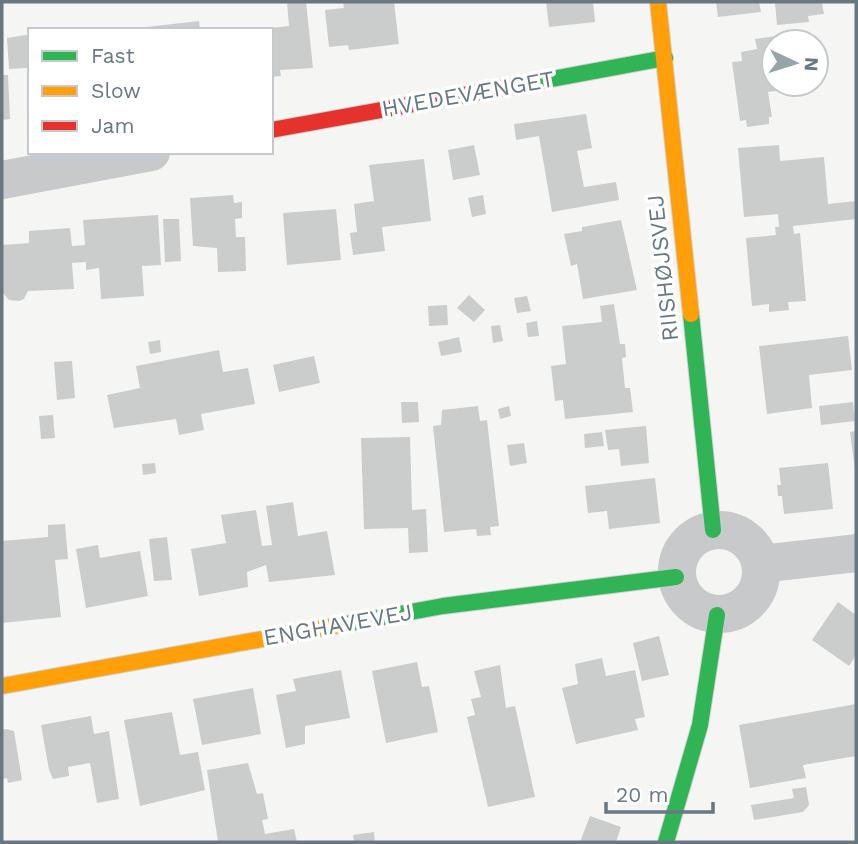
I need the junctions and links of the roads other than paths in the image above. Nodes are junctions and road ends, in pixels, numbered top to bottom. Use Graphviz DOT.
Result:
graph roads {
  1 [pos="658,2"];
  2 [pos="665,58"];
  3 [pos="273,130"];
  4 [pos="140,154"];
  5 [pos="2,180"];
  6 [pos="713,530"];
  7 [pos="856,553"];
  8 [pos="761,564"];
  9 [pos="676,577"];
  10 [pos="717,615"];
  11 [pos="2,686"];
  12 [pos="666,842"];
  1 -- 2 [label="street, RIISHØJSVEJ"];
  2 -- 3 [label="street, HVEDEVÆNGET"];
  2 -- 6 [label="street, RIISHØJSVEJ"];
  4 -- 5 [label="street"];
  6 -- 8 [label="street"];
  6 -- 9 [label="street"];
  7 -- 8 [label="street"];
  8 -- 10 [label="street"];
  9 -- 10 [label="street"];
  9 -- 11 [label="street, ENGHAVEVEJ"];
  10 -- 12 [label="street"];
}
